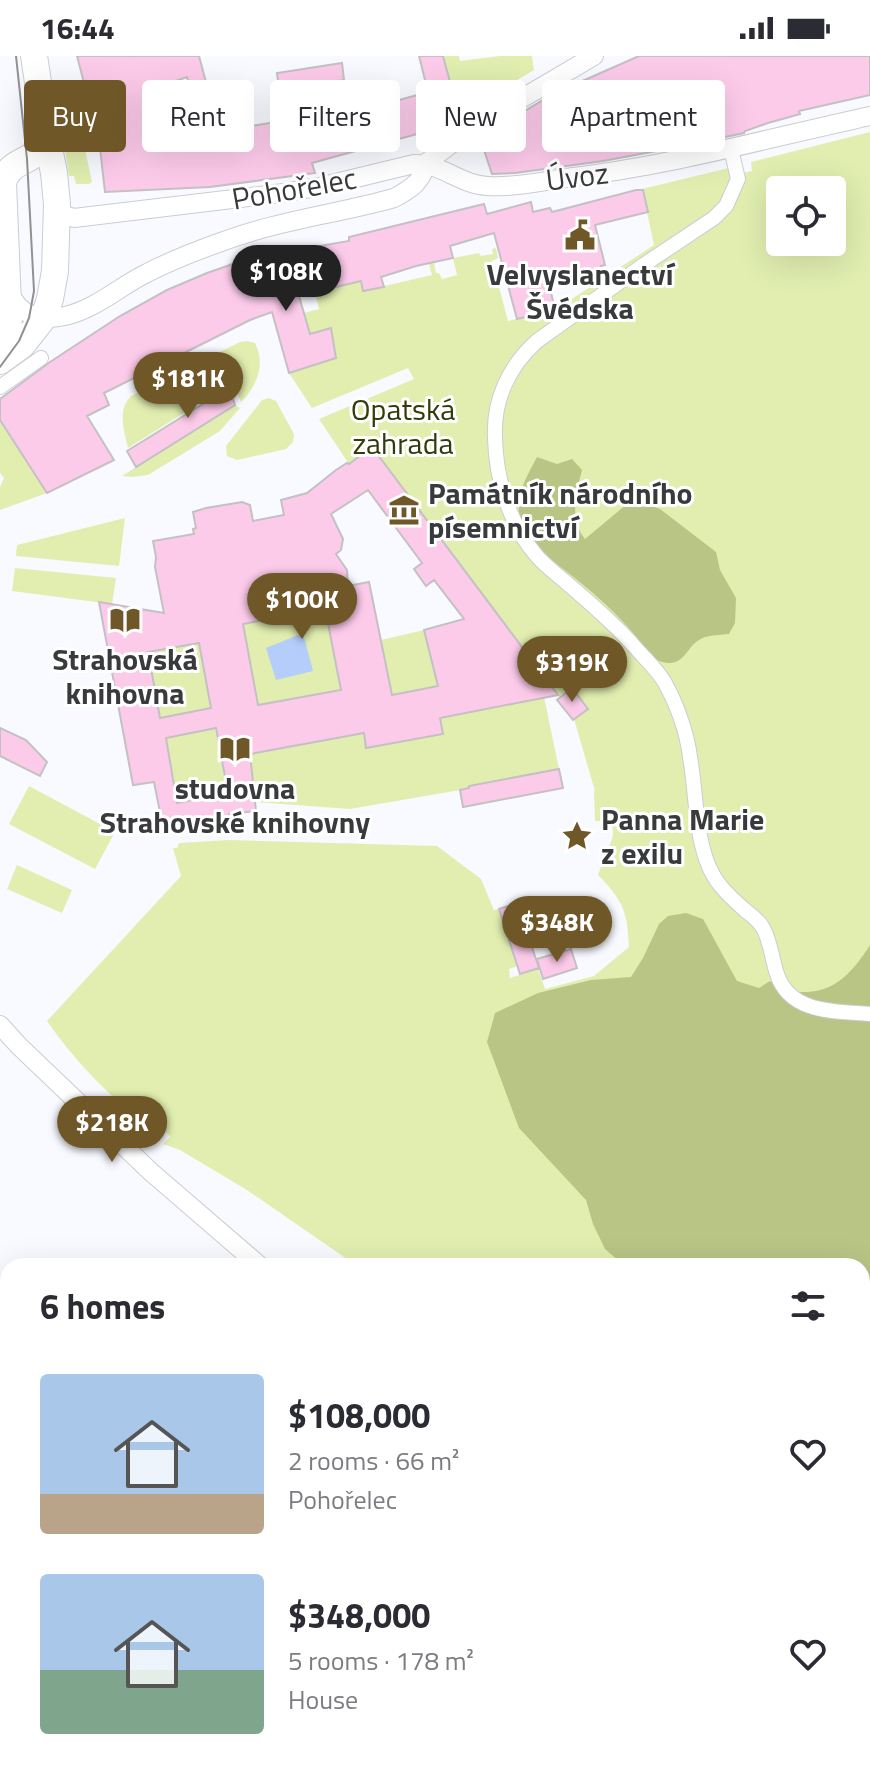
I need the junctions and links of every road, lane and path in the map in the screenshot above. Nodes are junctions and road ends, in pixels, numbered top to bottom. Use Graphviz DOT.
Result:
graph roads {
  1 [pos="34,56"];
  2 [pos="594,56"];
  3 [pos="38,80"];
  4 [pos="870,116"];
  5 [pos="731,149"];
  6 [pos="37,152"];
  7 [pos="50,152"];
  8 [pos="426,163"];
  9 [pos="2,178"];
  10 [pos="66,211"];
  11 [pos="8,286"];
  12 [pos="44,317"];
  13 [pos="0,354"];
  14 [pos="41,358"];
  15 [pos="0,361"];
  16 [pos="0,387"];
  17 [pos="870,1014"];
  18 [pos="0,1025"];
  19 [pos="251,1258"];
  1 -- 3 [label="main road"];
  2 -- 8 [label="street"];
  4 -- 5 [label="street, Úvoz"];
  5 -- 8 [label="street, Úvoz"];
  5 -- 17 [label="street"];
  6 -- 9 [label="main road"];
  7 -- 10 [label="main road"];
  8 -- 10 [label="street, Pohořelec"];
  8 -- 12 [label="street, Pohořelec"];
  9 -- 11 [label="main road"];
  10 -- 12 [label="main road"];
  11 -- 12 [label="street"];
  11 -- 13 [label="main road"];
  12 -- 15 [label="main road"];
  14 -- 16 [label="street"];
  18 -- 19 [label="street"];
}
